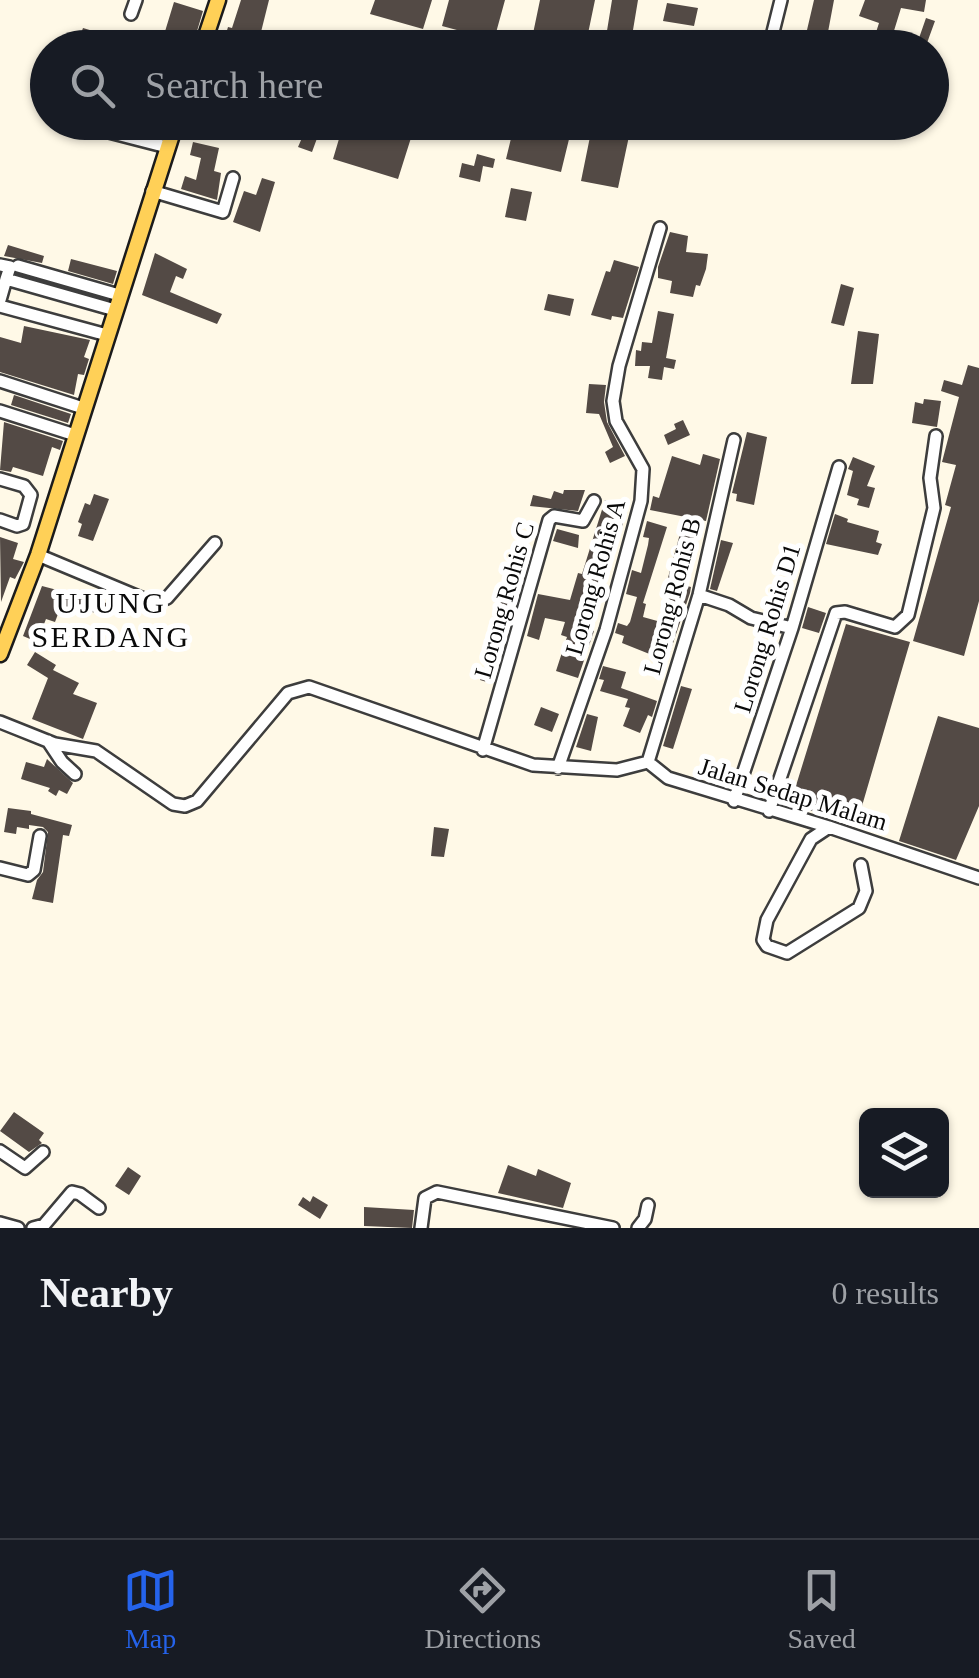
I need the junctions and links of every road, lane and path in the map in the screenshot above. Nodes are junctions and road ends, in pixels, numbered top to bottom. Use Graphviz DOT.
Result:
graph roads {
  1 [pos="136,0"];
  2 [pos="218,0"];
  3 [pos="780,0"];
  4 [pos="132,14"];
  5 [pos="208,30"];
  6 [pos="774,30"];
  7 [pos="139,140"];
  8 [pos="170,140"];
  9 [pos="167,147"];
  10 [pos="234,178"];
  11 [pos="152,191"];
  12 [pos="660,228"];
  13 [pos="0,264"];
  14 [pos="18,266"];
  15 [pos="6,279"];
  16 [pos="117,302"];
  17 [pos="0,303"];
  18 [pos="108,336"];
  19 [pos="0,381"];
  20 [pos="83,408"];
  21 [pos="0,411"];
  22 [pos="75,435"];
  23 [pos="936,436"];
  24 [pos="734,440"];
  25 [pos="839,467"];
  26 [pos="0,479"];
  27 [pos="594,500"];
  28 [pos="0,520"];
  29 [pos="216,543"];
  30 [pos="38,555"];
  31 [pos="699,596"];
  32 [pos="792,628"];
  33 [pos="0,653"];
  34 [pos="0,722"];
  35 [pos="48,741"];
  36 [pos="484,750"];
  37 [pos="648,762"];
  38 [pos="558,768"];
  39 [pos="75,774"];
  40 [pos="734,801"];
  41 [pos="769,811"];
  42 [pos="830,827"];
  43 [pos="40,836"];
  44 [pos="861,865"];
  45 [pos="0,868"];
  46 [pos="979,878"];
  47 [pos="0,1150"];
  48 [pos="42,1152"];
  49 [pos="648,1205"];
  50 [pos="99,1208"];
  51 [pos="0,1223"];
  52 [pos="560,1223"];
  53 [pos="18,1228"];
  54 [pos="33,1228"];
  55 [pos="421,1228"];
  56 [pos="613,1228"];
  57 [pos="638,1228"];
  1 -- 4 [label="street"];
  2 -- 5 [label="main road"];
  3 -- 6 [label="street"];
  7 -- 9 [label="street"];
  8 -- 9 [label="main road"];
  9 -- 11 [label="main road"];
  10 -- 11 [label="street"];
  11 -- 16 [label="main road"];
  12 -- 38 [label="street, Lorong Rohis A"];
  13 -- 15 [label="street"];
  14 -- 16 [label="street"];
  15 -- 16 [label="street"];
  15 -- 17 [label="street"];
  16 -- 18 [label="main road"];
  17 -- 18 [label="street"];
  18 -- 20 [label="main road"];
  19 -- 20 [label="street"];
  20 -- 22 [label="main road"];
  21 -- 22 [label="street"];
  22 -- 30 [label="main road"];
  23 -- 41 [label="street"];
  24 -- 31 [label="street, Lorong Rohis B"];
  25 -- 32 [label="street, Lorong Rohis D1"];
  26 -- 28 [label="street"];
  27 -- 36 [label="street, Lorong Rohis C"];
  29 -- 30 [label="street"];
  30 -- 33 [label="main road"];
  31 -- 32 [label="street"];
  31 -- 37 [label="street, Lorong Rohis B"];
  32 -- 40 [label="street, Lorong Rohis D1"];
  34 -- 35 [label="street"];
  35 -- 36 [label="street"];
  35 -- 39 [label="street"];
  36 -- 38 [label="street"];
  37 -- 38 [label="street"];
  37 -- 40 [label="street, Jalan Sedap Malam"];
  40 -- 41 [label="street, Jalan Sedap Malam"];
  41 -- 42 [label="street, Jalan Sedap Malam"];
  42 -- 44 [label="street"];
  42 -- 46 [label="street, Jalan Sedap Malam"];
  43 -- 45 [label="street"];
  47 -- 48 [label="street"];
  49 -- 57 [label="street"];
  50 -- 54 [label="street"];
  51 -- 53 [label="street"];
  52 -- 55 [label="street"];
  52 -- 56 [label="street"];
}
